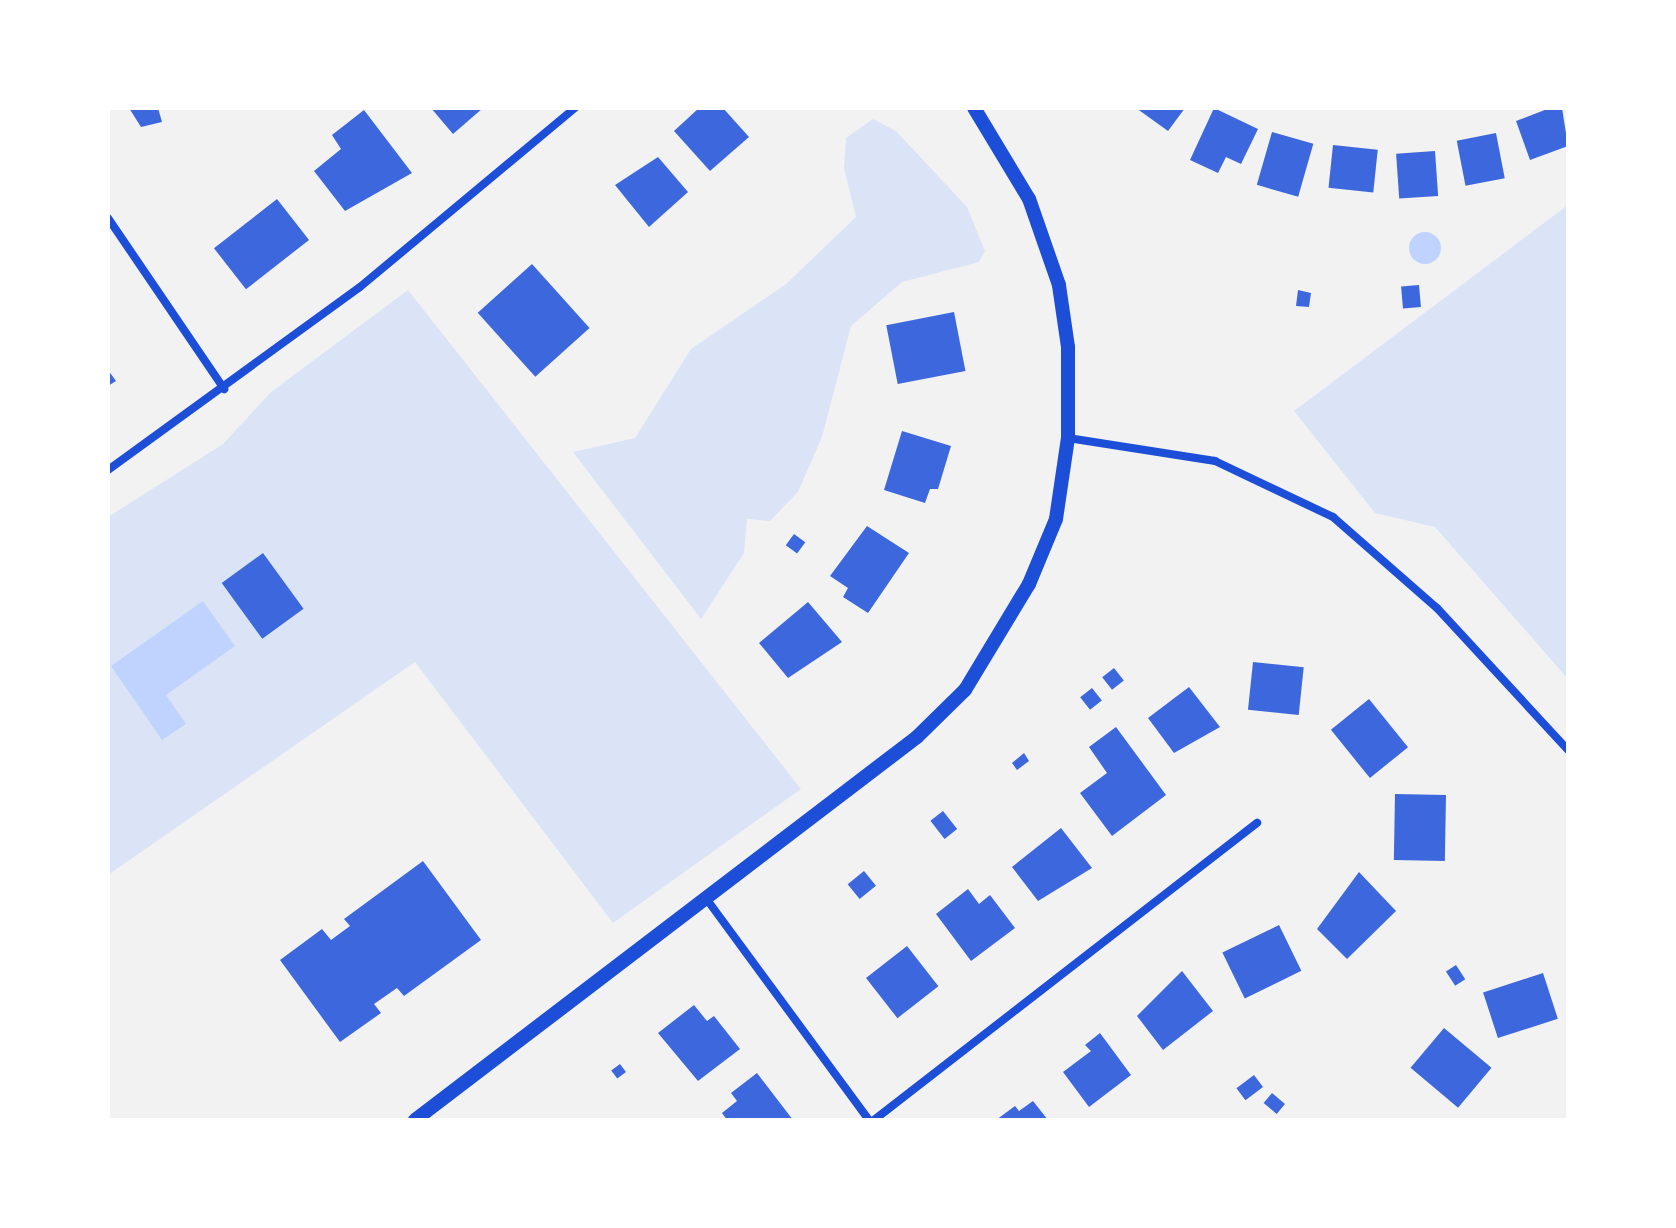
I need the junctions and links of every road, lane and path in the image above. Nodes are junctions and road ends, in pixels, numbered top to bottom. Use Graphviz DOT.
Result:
graph roads {
  1 [pos="575,108"];
  2 [pos="974,108"];
  3 [pos="108,218"];
  4 [pos="224,389"];
  5 [pos="1068,438"];
  6 [pos="108,470"];
  7 [pos="1568,750"];
  8 [pos="1257,823"];
  9 [pos="708,901"];
  10 [pos="415,1120"];
  11 [pos="871,1120"];
  1 -- 4 [label="street"];
  2 -- 5 [label="street"];
  3 -- 4 [label="street"];
  4 -- 6 [label="street"];
  5 -- 7 [label="street"];
  5 -- 9 [label="street"];
  8 -- 11 [label="street"];
  9 -- 10 [label="street"];
  9 -- 11 [label="street"];
}
